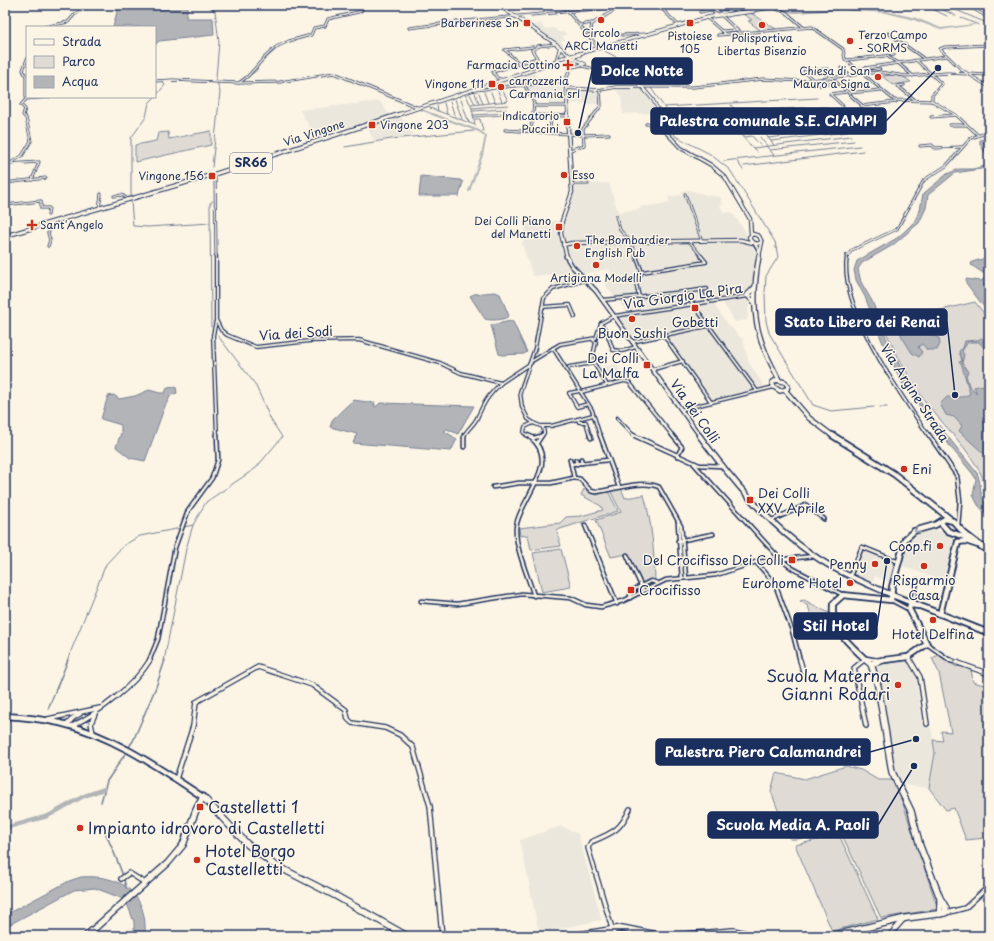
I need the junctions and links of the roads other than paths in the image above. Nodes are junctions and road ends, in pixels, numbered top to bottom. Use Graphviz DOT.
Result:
graph roads {
  1 [pos="87,5"];
  2 [pos="373,5"];
  3 [pos="498,5"];
  4 [pos="562,5"];
  5 [pos="612,5"];
  6 [pos="641,5"];
  7 [pos="658,5"];
  8 [pos="704,5"];
  9 [pos="713,5"];
  10 [pos="751,5"];
  11 [pos="779,5"];
  12 [pos="860,5"];
  13 [pos="967,5"];
  14 [pos="769,7"];
  15 [pos="864,7"];
  16 [pos="615,8"];
  17 [pos="709,10"];
  18 [pos="568,12"];
  19 [pos="700,12"];
  20 [pos="754,12"];
  21 [pos="723,13"];
  22 [pos="989,15"];
  23 [pos="714,16"];
  24 [pos="722,16"];
  25 [pos="985,16"];
  26 [pos="516,18"];
  27 [pos="707,18"];
  28 [pos="989,18"];
  29 [pos="593,23"];
  30 [pos="580,25"];
  31 [pos="49,26"];
  32 [pos="679,26"];
  33 [pos="804,27"];
  34 [pos="409,28"];
  35 [pos="737,30"];
  36 [pos="722,32"];
  37 [pos="740,33"];
  38 [pos="888,33"];
  39 [pos="650,34"];
  40 [pos="725,34"];
  41 [pos="622,35"];
  42 [pos="718,35"];
  43 [pos="590,36"];
  44 [pos="555,43"];
  45 [pos="988,44"];
  46 [pos="539,46"];
  47 [pos="527,48"];
  48 [pos="600,49"];
  49 [pos="532,51"];
  50 [pos="560,51"];
  51 [pos="578,55"];
  52 [pos="894,55"];
  53 [pos="887,56"];
  54 [pos="946,56"];
  55 [pos="570,57"];
  56 [pos="565,58"];
  57 [pos="574,59"];
  58 [pos="924,59"];
  59 [pos="558,60"];
  60 [pos="846,60"];
  61 [pos="916,60"];
  62 [pos="26,62"];
  63 [pos="580,62"];
  64 [pos="896,62"];
  65 [pos="520,63"];
  66 [pos="555,63"];
  67 [pos="576,63"];
  68 [pos="582,65"];
  69 [pos="837,65"];
  70 [pos="571,67"];
  71 [pos="595,68"];
  72 [pos="838,68"];
  73 [pos="841,68"];
  74 [pos="822,69"];
  75 [pos="828,69"];
  76 [pos="857,69"];
  77 [pos="816,70"];
  78 [pos="861,70"];
  79 [pos="804,71"];
  80 [pos="849,74"];
  81 [pos="864,74"];
  82 [pos="933,74"];
  83 [pos="967,74"];
  84 [pos="989,75"];
  85 [pos="26,76"];
  86 [pos="26,76"];
  87 [pos="914,76"];
  88 [pos="830,77"];
  89 [pos="812,79"];
  90 [pos="156,81"];
  91 [pos="498,81"];
  92 [pos="566,81"];
  93 [pos="238,83"];
  94 [pos="836,83"];
  95 [pos="820,85"];
  96 [pos="904,85"];
  97 [pos="525,86"];
  98 [pos="642,87"];
  99 [pos="989,87"];
  100 [pos="566,88"];
  101 [pos="474,90"];
  102 [pos="881,90"];
  103 [pos="599,91"];
  104 [pos="848,93"];
  105 [pos="26,98"];
  106 [pos="38,98"];
  107 [pos="26,99"];
  108 [pos="916,101"];
  109 [pos="932,101"];
  110 [pos="899,102"];
  111 [pos="534,106"];
  112 [pos="568,106"];
  113 [pos="843,106"];
  114 [pos="419,108"];
  115 [pos="533,115"];
  116 [pos="956,115"];
  117 [pos="551,116"];
  118 [pos="568,116"];
  119 [pos="931,117"];
  120 [pos="659,125"];
  121 [pos="950,125"];
  122 [pos="967,125"];
  123 [pos="504,130"];
  124 [pos="531,131"];
  125 [pos="550,132"];
  126 [pos="989,132"];
  127 [pos="569,133"];
  128 [pos="582,134"];
  129 [pos="609,134"];
  130 [pos="978,135"];
  131 [pos="920,146"];
  132 [pos="963,147"];
  133 [pos="570,150"];
  134 [pos="9,164"];
  135 [pos="5,169"];
  136 [pos="215,174"];
  137 [pos="46,178"];
  138 [pos="32,180"];
  139 [pos="5,183"];
  140 [pos="572,184"];
  141 [pos="588,184"];
  142 [pos="101,194"];
  143 [pos="685,194"];
  144 [pos="114,196"];
  145 [pos="129,200"];
  146 [pos="5,205"];
  147 [pos="100,209"];
  148 [pos="48,214"];
  149 [pos="616,216"];
  150 [pos="52,224"];
  151 [pos="752,226"];
  152 [pos="757,235"];
  153 [pos="5,236"];
  154 [pos="750,236"];
  155 [pos="562,239"];
  156 [pos="741,240"];
  157 [pos="689,241"];
  158 [pos="702,241"];
  159 [pos="572,242"];
  160 [pos="631,242"];
  161 [pos="762,242"];
  162 [pos="754,243"];
  163 [pos="563,245"];
  164 [pos="48,246"];
  165 [pos="759,260"];
  166 [pos="642,272"];
  167 [pos="582,281"];
  168 [pos="755,287"];
  169 [pos="707,288"];
  170 [pos="700,290"];
  171 [pos="684,292"];
  172 [pos="747,295"];
  173 [pos="754,295"];
  174 [pos="640,297"];
  175 [pos="602,300"];
  176 [pos="708,301"];
  177 [pos="754,303"];
  178 [pos="691,304"];
  179 [pos="542,307"];
  180 [pos="614,316"];
  181 [pos="575,317"];
  182 [pos="216,320"];
  183 [pos="601,325"];
  184 [pos="708,326"];
  185 [pos="664,336"];
  186 [pos="592,340"];
  187 [pos="632,342"];
  188 [pos="636,347"];
  189 [pos="553,348"];
  190 [pos="683,361"];
  191 [pos="532,362"];
  192 [pos="594,363"];
  193 [pos="524,367"];
  194 [pos="569,367"];
  195 [pos="529,368"];
  196 [pos="654,369"];
  197 [pos="779,380"];
  198 [pos="502,383"];
  199 [pos="607,385"];
  200 [pos="774,387"];
  201 [pos="785,390"];
  202 [pos="581,391"];
  203 [pos="758,391"];
  204 [pos="711,402"];
  205 [pos="588,404"];
  206 [pos="683,409"];
  207 [pos="593,415"];
  208 [pos="617,418"];
  209 [pos="528,419"];
  210 [pos="578,419"];
  211 [pos="534,423"];
  212 [pos="528,424"];
  213 [pos="541,426"];
  214 [pos="551,426"];
  215 [pos="544,430"];
  216 [pos="541,436"];
  217 [pos="531,438"];
  218 [pos="590,438"];
  219 [pos="537,444"];
  220 [pos="464,447"];
  221 [pos="677,456"];
  222 [pos="593,458"];
  223 [pos="581,459"];
  224 [pos="570,460"];
  225 [pos="576,460"];
  226 [pos="608,460"];
  227 [pos="594,462"];
  228 [pos="582,463"];
  229 [pos="571,464"];
  230 [pos="577,464"];
  231 [pos="694,464"];
  232 [pos="722,466"];
  233 [pos="574,478"];
  234 [pos="536,483"];
  235 [pos="493,487"];
  236 [pos="619,487"];
  237 [pos="936,510"];
  238 [pos="961,515"];
  239 [pos="824,519"];
  240 [pos="772,520"];
  241 [pos="951,520"];
  242 [pos="678,522"];
  243 [pos="941,522"];
  244 [pos="585,525"];
  245 [pos="958,526"];
  246 [pos="955,532"];
  247 [pos="714,534"];
  248 [pos="678,541"];
  249 [pos="682,541"];
  250 [pos="958,542"];
  251 [pos="981,546"];
  252 [pos="989,551"];
  253 [pos="627,555"];
  254 [pos="814,556"];
  255 [pos="780,559"];
  256 [pos="756,562"];
  257 [pos="899,562"];
  258 [pos="850,576"];
  259 [pos="682,578"];
  260 [pos="686,578"];
  261 [pos="917,580"];
  262 [pos="657,583"];
  263 [pos="639,586"];
  264 [pos="892,588"];
  265 [pos="643,590"];
  266 [pos="882,591"];
  267 [pos="843,595"];
  268 [pos="534,596"];
  269 [pos="630,598"];
  270 [pos="892,598"];
  271 [pos="422,601"];
  272 [pos="913,603"];
  273 [pos="617,604"];
  274 [pos="920,606"];
  275 [pos="909,609"];
  276 [pos="940,614"];
  277 [pos="989,633"];
  278 [pos="927,644"];
  279 [pos="908,657"];
  280 [pos="866,658"];
  281 [pos="878,660"];
  282 [pos="871,664"];
  283 [pos="803,671"];
  284 [pos="989,674"];
  285 [pos="102,707"];
  286 [pos="84,712"];
  287 [pos="5,716"];
  288 [pos="47,719"];
  289 [pos="927,724"];
  290 [pos="69,725"];
  291 [pos="866,726"];
  292 [pos="93,733"];
  293 [pos="176,779"];
  294 [pos="203,797"];
  295 [pos="630,809"];
  296 [pos="121,879"];
  297 [pos="145,884"];
  298 [pos="989,886"];
  299 [pos="943,913"];
  300 [pos="906,918"];
  301 [pos="613,932"];
  302 [pos="858,933"];
  303 [pos="86,936"];
  304 [pos="408,936"];
  305 [pos="442,936"];
  306 [pos="573,936"];
  307 [pos="606,936"];
  308 [pos="629,936"];
  309 [pos="662,936"];
  310 [pos="672,936"];
  311 [pos="740,936"];
  312 [pos="755,936"];
  313 [pos="831,936"];
  314 [pos="889,936"];
  1 -- 31 [label="street"];
  2 -- 93 [label="street"];
  3 -- 26 [label="main road"];
  4 -- 18 [label="street"];
  5 -- 16 [label="street"];
  6 -- 16 [label="street"];
  7 -- 32 [label="street"];
  8 -- 17 [label="street"];
  9 -- 21 [label="street"];
  10 -- 21 [label="street"];
  11 -- 14 [label="main road, SR66, bridge"];
  12 -- 15 [label="street"];
  13 -- 25 [label="street"];
  14 -- 23 [label="main road, SR66"];
  14 -- 33 [label="street"];
  16 -- 18 [label="street"];
  16 -- 29 [label="street"];
  17 -- 19 [label="street"];
  17 -- 23 [label="street"];
  18 -- 26 [label="street"];
  18 -- 30 [label="street"];
  20 -- 24 [label="street"];
  21 -- 23 [label="street"];
  22 -- 25 [label="street"];
  23 -- 24 [label="street"];
  23 -- 27 [label="main road, SR66"];
  24 -- 35 [label="street"];
  25 -- 28 [label="street"];
  26 -- 34 [label="street"];
  26 -- 44 [label="main road"];
  27 -- 32 [label="main road, SR66"];
  27 -- 36 [label="street"];
  29 -- 30 [label="street"];
  29 -- 43 [label="street"];
  30 -- 43 [label="street"];
  32 -- 39 [label="main road, SR66"];
  33 -- 37 [label="street"];
  33 -- 60 [label="street"];
  35 -- 36 [label="street"];
  35 -- 37 [label="street"];
  36 -- 40 [label="street"];
  37 -- 40 [label="street"];
  38 -- 58 [label="street"];
  39 -- 41 [label="street"];
  39 -- 48 [label="main road, SR66"];
  40 -- 42 [label="street"];
  43 -- 48 [label="street"];
  44 -- 46 [label="street"];
  44 -- 50 [label="main road"];
  45 -- 54 [label="street"];
  46 -- 47 [label="street"];
  46 -- 49 [label="street"];
  47 -- 49 [label="street"];
  47 -- 65 [label="street"];
  48 -- 51 [label="main road, SR66"];
  49 -- 65 [label="street"];
  50 -- 55 [label="main road, SR66"];
  50 -- 55 [label="main road"];
  50 -- 56 [label="main road"];
  50 -- 59 [label="main road, Via Vingone / SR66"];
  50 -- 66 [label="main road"];
  51 -- 55 [label="main road, SR66"];
  51 -- 57 [label="main road"];
  52 -- 53 [label="street"];
  53 -- 60 [label="street"];
  53 -- 64 [label="street"];
  54 -- 58 [label="street"];
  54 -- 83 [label="street"];
  55 -- 56 [label="main road, SR66"];
  55 -- 57 [label="main road"];
  55 -- 67 [label="main road"];
  55 -- 70 [label="main road"];
  56 -- 59 [label="main road, Via Vingone / SR66"];
  57 -- 63 [label="main road"];
  58 -- 61 [label="street"];
  59 -- 66 [label="main road, Via Vingone / SR66"];
  60 -- 76 [label="street"];
  61 -- 64 [label="street"];
  61 -- 82 [label="street"];
  62 -- 85 [label="street"];
  63 -- 67 [label="main road"];
  63 -- 68 [label="main road"];
  64 -- 76 [label="street"];
  64 -- 87 [label="street"];
  65 -- 91 [label="street"];
  66 -- 91 [label="main road, Via Vingone / SR66"];
  67 -- 68 [label="main road"];
  68 -- 70 [label="main road"];
  68 -- 71 [label="street"];
  69 -- 73 [label="street"];
  70 -- 92 [label="main road"];
  72 -- 73 [label="street"];
  73 -- 80 [label="street"];
  74 -- 75 [label="street"];
  74 -- 77 [label="street"];
  74 -- 88 [label="street"];
  76 -- 81 [label="street"];
  78 -- 78 [label="street"];
  79 -- 89 [label="street"];
  80 -- 81 [label="street"];
  80 -- 88 [label="street"];
  81 -- 87 [label="street"];
  81 -- 102 [label="street"];
  82 -- 83 [label="street"];
  82 -- 87 [label="street"];
  82 -- 109 [label="street"];
  83 -- 84 [label="street"];
  83 -- 99 [label="street"];
  86 -- 105 [label="street"];
  88 -- 89 [label="street"];
  88 -- 94 [label="street"];
  89 -- 98 [label="street"];
  90 -- 93 [label="street"];
  91 -- 101 [label="main road, Via Vingone / SR66"];
  92 -- 97 [label="street"];
  92 -- 100 [label="main road"];
  93 -- 114 [label="street"];
  94 -- 95 [label="street"];
  94 -- 104 [label="street"];
  96 -- 108 [label="street"];
  97 -- 101 [label="street"];
  97 -- 111 [label="street"];
  98 -- 103 [label="main road"];
  98 -- 120 [label="main road"];
  100 -- 103 [label="main road"];
  100 -- 112 [label="street, Via dei Colli"];
  101 -- 114 [label="main road, Via Vingone / SR66"];
  102 -- 104 [label="street"];
  102 -- 110 [label="street"];
  103 -- 128 [label="street"];
  104 -- 110 [label="street"];
  104 -- 113 [label="street"];
  106 -- 107 [label="street"];
  107 -- 134 [label="street"];
  108 -- 109 [label="street"];
  108 -- 110 [label="street"];
  109 -- 116 [label="street"];
  111 -- 112 [label="street"];
  111 -- 115 [label="street"];
  112 -- 118 [label="street, Via dei Colli"];
  114 -- 136 [label="main road, Via Vingone / SR66"];
  115 -- 117 [label="street"];
  115 -- 124 [label="street"];
  116 -- 119 [label="street"];
  116 -- 122 [label="street"];
  117 -- 118 [label="street"];
  117 -- 125 [label="street"];
  118 -- 127 [label="street, Via dei Colli"];
  120 -- 120 [label="street"];
  120 -- 151 [label="main road"];
  121 -- 122 [label="street"];
  122 -- 130 [label="street"];
  123 -- 124 [label="street"];
  124 -- 125 [label="street"];
  125 -- 127 [label="street"];
  126 -- 130 [label="street"];
  127 -- 128 [label="street"];
  127 -- 133 [label="street, Via dei Colli"];
  128 -- 129 [label="street"];
  128 -- 133 [label="street"];
  130 -- 132 [label="street, Via Argine Strada"];
  131 -- 132 [label="street"];
  132 -- 238 [label="street, Via Argine Strada"];
  133 -- 140 [label="street, Via dei Colli"];
  134 -- 135 [label="street"];
  134 -- 138 [label="street"];
  136 -- 145 [label="main road, Via Vingone / SR66"];
  136 -- 182 [label="street"];
  137 -- 138 [label="street"];
  138 -- 139 [label="street"];
  140 -- 141 [label="street"];
  140 -- 155 [label="street, Via dei Colli"];
  142 -- 147 [label="street"];
  143 -- 158 [label="street"];
  144 -- 145 [label="street"];
  145 -- 147 [label="main road, Via Vingone / SR66"];
  146 -- 148 [label="street"];
  147 -- 150 [label="main road, Via Vingone / SR66"];
  149 -- 160 [label="street"];
  150 -- 153 [label="main road, Via Vingone / SR66"];
  150 -- 164 [label="street"];
  151 -- 152 [label="main road"];
  151 -- 154 [label="main road"];
  152 -- 154 [label="main road"];
  152 -- 161 [label="main road"];
  154 -- 156 [label="street"];
  154 -- 162 [label="main road"];
  155 -- 159 [label="street"];
  155 -- 163 [label="street, Via dei Colli"];
  156 -- 158 [label="street"];
  156 -- 162 [label="street"];
  157 -- 158 [label="street"];
  157 -- 160 [label="street"];
  157 -- 166 [label="street"];
  159 -- 160 [label="street"];
  159 -- 163 [label="street"];
  160 -- 166 [label="street"];
  161 -- 162 [label="main road"];
  161 -- 165 [label="main road"];
  162 -- 165 [label="main road"];
  163 -- 167 [label="street, Via dei Colli"];
  165 -- 168 [label="main road"];
  166 -- 174 [label="street"];
  167 -- 175 [label="street, Via dei Colli"];
  167 -- 179 [label="street"];
  168 -- 172 [label="main road"];
  168 -- 173 [label="main road"];
  169 -- 170 [label="street"];
  170 -- 171 [label="street"];
  170 -- 176 [label="street"];
  171 -- 174 [label="street"];
  171 -- 178 [label="street"];
  172 -- 173 [label="street, Via Giorgio La Pira"];
  172 -- 176 [label="street, Via Giorgio La Pira"];
  172 -- 177 [label="main road"];
  173 -- 177 [label="main road"];
  174 -- 175 [label="street"];
  175 -- 180 [label="street, Via dei Colli"];
  176 -- 178 [label="street, Via Giorgio La Pira"];
  177 -- 197 [label="main road"];
  178 -- 180 [label="street, Via Giorgio La Pira"];
  178 -- 184 [label="street"];
  179 -- 181 [label="street"];
  179 -- 191 [label="street"];
  180 -- 183 [label="street"];
  180 -- 187 [label="street, Via dei Colli"];
  182 -- 198 [label="street, Via dei Sodi"];
  182 -- 285 [label="street"];
  183 -- 186 [label="street"];
  183 -- 188 [label="street"];
  184 -- 185 [label="street"];
  184 -- 203 [label="street"];
  185 -- 187 [label="street"];
  185 -- 190 [label="street"];
  186 -- 189 [label="street"];
  186 -- 192 [label="street"];
  187 -- 188 [label="street, Via dei Colli"];
  188 -- 196 [label="street, Via dei Colli"];
  189 -- 191 [label="street"];
  189 -- 202 [label="street"];
  190 -- 196 [label="street"];
  190 -- 204 [label="street"];
  191 -- 193 [label="street"];
  191 -- 195 [label="street"];
  192 -- 194 [label="street"];
  192 -- 199 [label="street"];
  193 -- 195 [label="street"];
  193 -- 198 [label="street"];
  195 -- 209 [label="street"];
  196 -- 206 [label="street, Via dei Colli"];
  197 -- 200 [label="main road"];
  197 -- 201 [label="main road"];
  198 -- 220 [label="street"];
  199 -- 202 [label="street"];
  199 -- 221 [label="street"];
  200 -- 201 [label="main road"];
  200 -- 203 [label="street"];
  201 -- 237 [label="main road"];
  202 -- 205 [label="street"];
  202 -- 205 [label="street"];
  203 -- 204 [label="street"];
  204 -- 206 [label="street"];
  205 -- 207 [label="street"];
  206 -- 232 [label="street, Via dei Colli"];
  207 -- 210 [label="street"];
  207 -- 226 [label="street"];
  208 -- 221 [label="street"];
  209 -- 211 [label="street"];
  209 -- 212 [label="street"];
  210 -- 214 [label="street"];
  210 -- 218 [label="street"];
  211 -- 212 [label="street"];
  211 -- 213 [label="street"];
  212 -- 217 [label="street"];
  213 -- 214 [label="street"];
  213 -- 215 [label="street"];
  214 -- 215 [label="street"];
  215 -- 216 [label="street"];
  216 -- 217 [label="street"];
  216 -- 219 [label="street"];
  217 -- 219 [label="street"];
  219 -- 234 [label="street"];
  221 -- 231 [label="street"];
  222 -- 227 [label="street"];
  223 -- 228 [label="street"];
  224 -- 229 [label="street"];
  225 -- 230 [label="street"];
  226 -- 227 [label="street"];
  226 -- 236 [label="street"];
  227 -- 228 [label="street"];
  228 -- 230 [label="street"];
  229 -- 230 [label="street"];
  229 -- 233 [label="street"];
  231 -- 232 [label="street"];
  231 -- 255 [label="street"];
  232 -- 240 [label="street, Via dei Colli"];
  233 -- 234 [label="street"];
  233 -- 236 [label="street"];
  234 -- 235 [label="street"];
  234 -- 268 [label="street"];
  236 -- 242 [label="street"];
  237 -- 241 [label="main road"];
  237 -- 243 [label="main road"];
  238 -- 241 [label="street"];
  238 -- 245 [label="street, Via Argine Strada"];
  239 -- 240 [label="street"];
  240 -- 254 [label="street, Via dei Colli"];
  241 -- 243 [label="main road"];
  241 -- 245 [label="main road"];
  242 -- 248 [label="street"];
  242 -- 249 [label="street"];
  243 -- 246 [label="main road"];
  243 -- 257 [label="main road, one-way"];
  244 -- 273 [label="street"];
  245 -- 246 [label="main road"];
  245 -- 251 [label="main road"];
  246 -- 250 [label="main road"];
  246 -- 251 [label="main road"];
  247 -- 249 [label="street"];
  248 -- 249 [label="street"];
  248 -- 259 [label="street"];
  249 -- 260 [label="street"];
  250 -- 251 [label="main road"];
  250 -- 276 [label="main road"];
  251 -- 252 [label="main road"];
  253 -- 263 [label="street"];
  254 -- 255 [label="street"];
  254 -- 258 [label="street, Via dei Colli"];
  255 -- 256 [label="street"];
  255 -- 267 [label="street"];
  256 -- 260 [label="street"];
  256 -- 283 [label="street"];
  257 -- 258 [label="street"];
  257 -- 264 [label="main road"];
  258 -- 266 [label="street, Via dei Colli"];
  259 -- 260 [label="street"];
  259 -- 262 [label="street"];
  261 -- 272 [label="street"];
  262 -- 263 [label="street"];
  262 -- 265 [label="street"];
  263 -- 265 [label="street"];
  263 -- 269 [label="street"];
  264 -- 266 [label="street"];
  264 -- 270 [label="main road"];
  265 -- 269 [label="street"];
  266 -- 270 [label="street, Via dei Colli"];
  267 -- 270 [label="main road"];
  267 -- 280 [label="main road"];
  268 -- 271 [label="street"];
  268 -- 273 [label="street"];
  269 -- 273 [label="street"];
  270 -- 272 [label="main road"];
  270 -- 275 [label="street"];
  272 -- 274 [label="main road"];
  274 -- 275 [label="main road"];
  274 -- 276 [label="main road"];
  275 -- 278 [label="main road"];
  276 -- 277 [label="main road"];
  278 -- 279 [label="main road"];
  284 -- 278 [label="street, one-way"];
  279 -- 281 [label="main road"];
  279 -- 289 [label="street"];
  280 -- 281 [label="street"];
  280 -- 282 [label="main road"];
  280 -- 291 [label="street"];
  281 -- 282 [label="main road"];
  282 -- 299 [label="main road"];
  285 -- 286 [label="street"];
  285 -- 290 [label="street"];
  285 -- 292 [label="street"];
  286 -- 288 [label="street"];
  286 -- 290 [label="street"];
  287 -- 288 [label="street"];
  288 -- 290 [label="street"];
  290 -- 292 [label="street"];
  292 -- 293 [label="street"];
  293 -- 294 [label="street"];
  293 -- 305 [label="street"];
  294 -- 297 [label="main road"];
  294 -- 304 [label="main road"];
  295 -- 301 [label="street"];
  296 -- 297 [label="street"];
  297 -- 303 [label="main road"];
  298 -- 299 [label="street"];
  299 -- 300 [label="main road"];
  300 -- 302 [label="main road"];
  300 -- 314 [label="street"];
  301 -- 306 [label="main road"];
  301 -- 307 [label="main road"];
  301 -- 308 [label="main road"];
  301 -- 309 [label="main road"];
  302 -- 313 [label="main road"];
  310 -- 312 [label="main road"];
  311 -- 312 [label="main road"];
}
